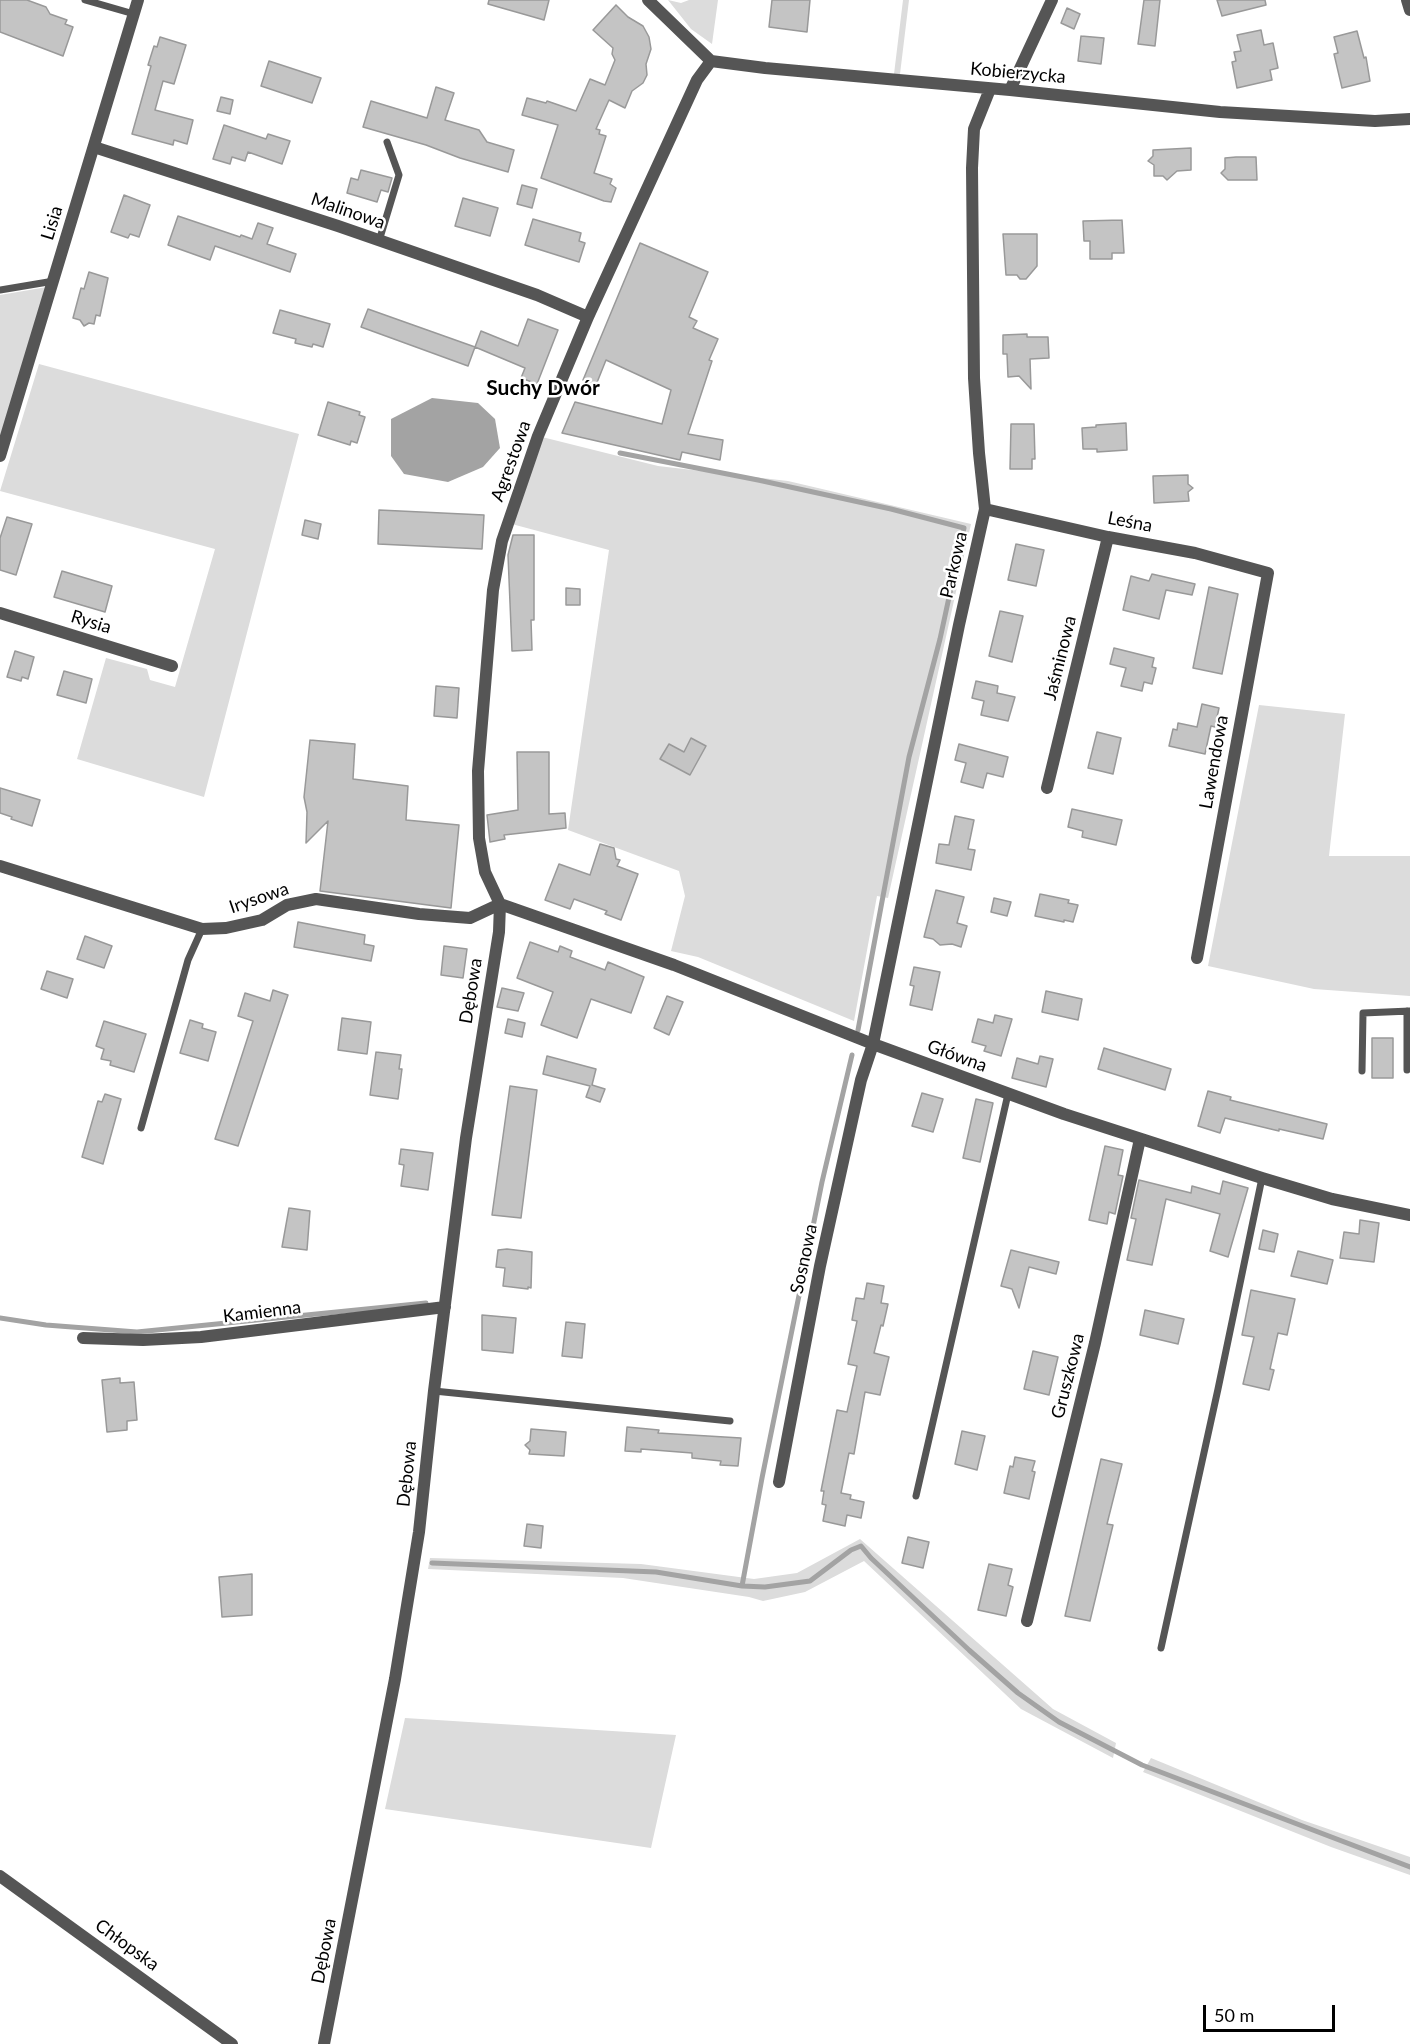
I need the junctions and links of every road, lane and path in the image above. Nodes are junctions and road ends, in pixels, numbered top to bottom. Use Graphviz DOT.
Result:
graph roads {
  1 [pos="85,0"];
  2 [pos="138,0"];
  3 [pos="648,0"];
  4 [pos="1052,0"];
  5 [pos="1407,0"];
  6 [pos="1410,10"];
  7 [pos="134,14"];
  8 [pos="711,61"];
  9 [pos="990,89"];
  10 [pos="1010,90"];
  11 [pos="1410,119"];
  12 [pos="387,142"];
  13 [pos="94,147"];
  14 [pos="379,241"];
  15 [pos="54,281"];
  16 [pos="0,290"];
  17 [pos="588,317"];
  18 [pos="0,456"];
  19 [pos="985,509"];
  20 [pos="1108,537"];
  21 [pos="1268,573"];
  22 [pos="0,613"];
  23 [pos="172,666"];
  24 [pos="1047,788"];
  25 [pos="0,866"];
  26 [pos="500,904"];
  27 [pos="202,929"];
  28 [pos="1197,958"];
  29 [pos="1409,1011"];
  30 [pos="873,1044"];
  31 [pos="1407,1070"];
  32 [pos="1362,1071"];
  33 [pos="1008,1094"];
  34 [pos="141,1128"];
  35 [pos="1140,1139"];
  36 [pos="1262,1178"];
  37 [pos="1410,1215"];
  38 [pos="445,1307"];
  39 [pos="84,1338"];
  40 [pos="434,1391"];
  41 [pos="730,1421"];
  42 [pos="779,1482"];
  43 [pos="916,1496"];
  44 [pos="1027,1621"];
  45 [pos="1161,1648"];
  46 [pos="0,1876"];
  47 [pos="232,2044"];
  48 [pos="324,2044"];
  1 -- 7 [label="lane"];
  2 -- 7 [label="street, Lisia"];
  3 -- 8 [label="street"];
  4 -- 10 [label="street"];
  5 -- 6 [label="street"];
  7 -- 13 [label="street, Lisia"];
  8 -- 9 [label="street, Kobierzycka"];
  8 -- 17 [label="street, Agrestowa"];
  9 -- 10 [label="street, Kobierzycka"];
  9 -- 19 [label="street, Parkowa"];
  10 -- 11 [label="street, Kobierzycka"];
  12 -- 14 [label="lane"];
  13 -- 14 [label="street, Malinowa"];
  13 -- 15 [label="street, Lisia"];
  14 -- 17 [label="street, Malinowa"];
  15 -- 16 [label="lane"];
  15 -- 18 [label="street, Lisia"];
  17 -- 26 [label="street, Agrestowa"];
  19 -- 20 [label="street, Leśna"];
  19 -- 30 [label="street, Parkowa"];
  20 -- 21 [label="street, Leśna"];
  20 -- 24 [label="street, Jaśminowa"];
  21 -- 28 [label="street, Lawendowa"];
  22 -- 23 [label="street, Rysia"];
  25 -- 27 [label="street, Irysowa"];
  26 -- 27 [label="street, Irysowa"];
  26 -- 30 [label="street, Główna"];
  26 -- 38 [label="street, Dębowa"];
  27 -- 34 [label="lane"];
  29 -- 31 [label="lane"];
  29 -- 32 [label="lane"];
  30 -- 33 [label="street, Główna"];
  30 -- 42 [label="street, Sosnowa"];
  33 -- 35 [label="street, Główna"];
  33 -- 43 [label="lane"];
  35 -- 36 [label="street, Główna"];
  35 -- 44 [label="street, Gruszkowa"];
  36 -- 37 [label="street, Główna"];
  36 -- 45 [label="lane"];
  38 -- 39 [label="street, Kamienna"];
  38 -- 40 [label="street, Dębowa"];
  40 -- 41 [label="lane"];
  40 -- 48 [label="street, Dębowa"];
  46 -- 47 [label="street, Chłopska"];
}
